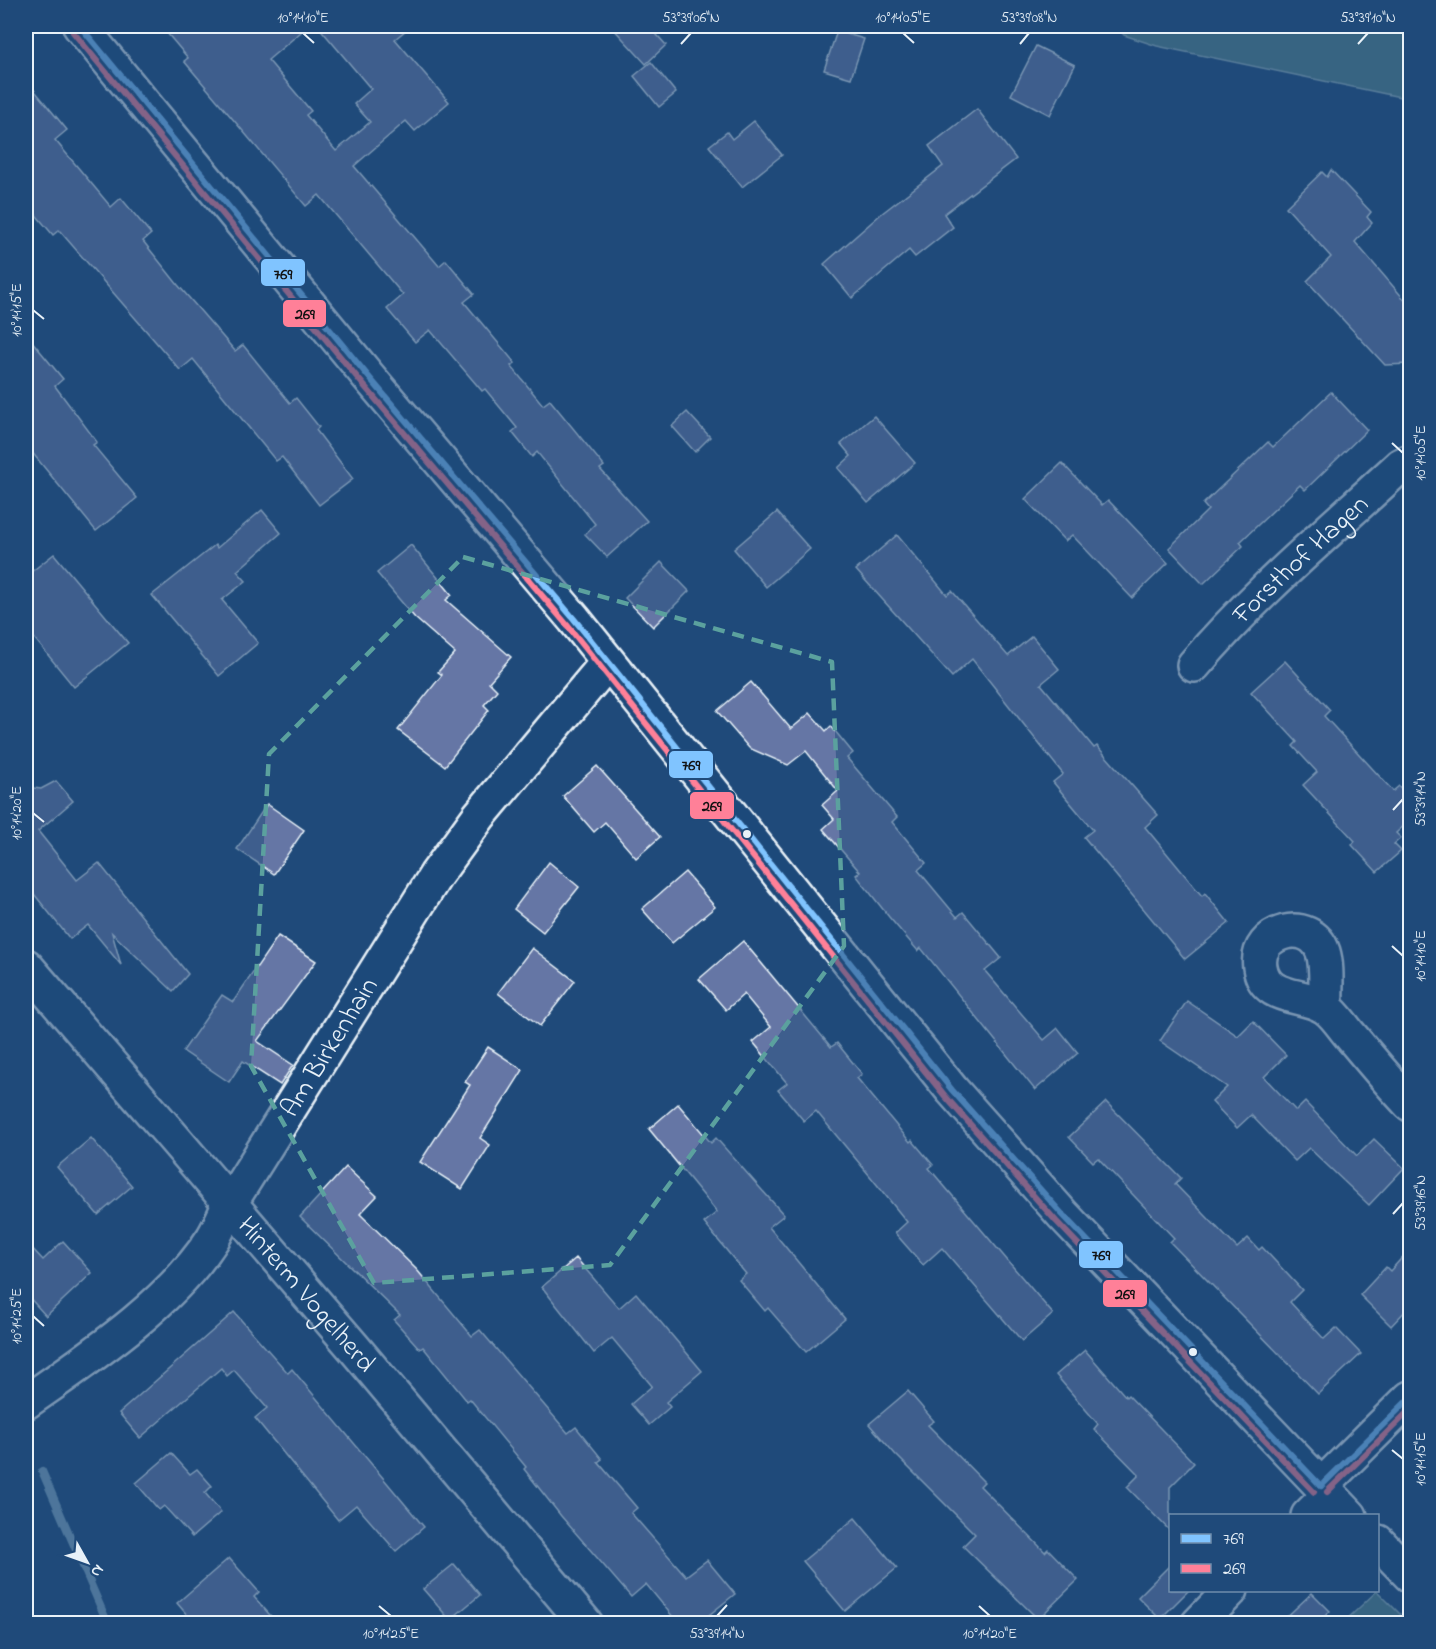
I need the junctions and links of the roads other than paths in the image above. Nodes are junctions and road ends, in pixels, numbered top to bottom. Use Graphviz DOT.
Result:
graph roads {
  1 [pos="80,26"];
  2 [pos="1410,461"];
  3 [pos="607,663"];
  4 [pos="1194,665"];
  5 [pos="26,966"];
  6 [pos="1326,1007"];
  7 [pos="1410,1104"];
  8 [pos="229,1205"];
  9 [pos="1410,1398"];
  10 [pos="26,1402"];
  11 [pos="1327,1503"];
  12 [pos="1379,1544"];
  13 [pos="1410,1575"];
  14 [pos="1229,1592"];
  15 [pos="586,1623"];
  16 [pos="1198,1623"];
  1 -- 3 [label="street"];
  2 -- 4 [label="street, Forsthof Hagen"];
  3 -- 8 [label="street, Am Birkenhain"];
  3 -- 11 [label="street"];
  5 -- 8 [label="street, Hinterm Vogelherd"];
  6 -- 7 [label="street"];
  8 -- 10 [label="street, Am Birkenhain"];
  8 -- 15 [label="street, Hinterm Vogelherd"];
  9 -- 11 [label="street"];
  12 -- 13 [label="street"];
  14 -- 16 [label="street"];
}
